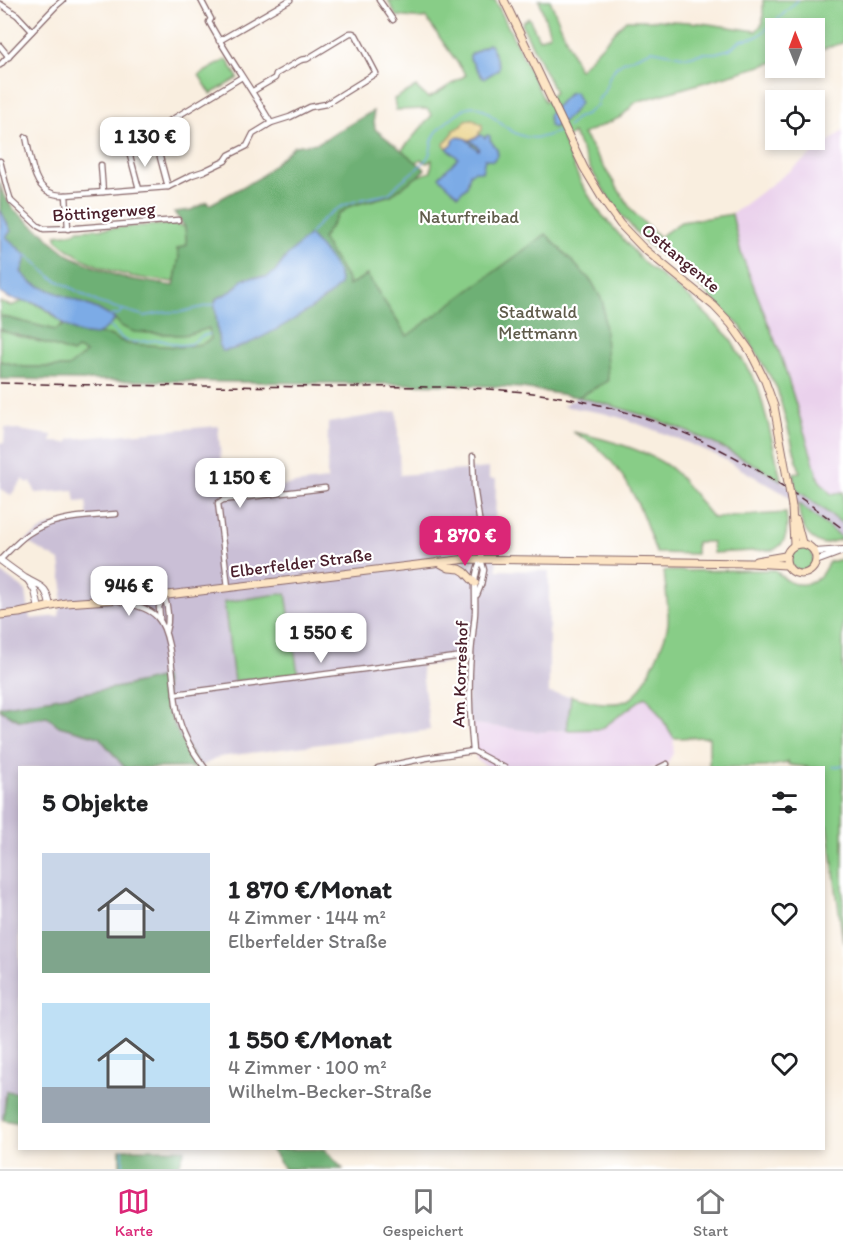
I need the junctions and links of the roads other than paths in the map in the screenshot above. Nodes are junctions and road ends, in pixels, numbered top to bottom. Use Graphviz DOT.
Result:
graph roads {
  1 [pos="52,0"];
  2 [pos="63,0"];
  3 [pos="201,0"];
  4 [pos="290,0"];
  5 [pos="379,0"];
  6 [pos="504,0"];
  7 [pos="0,3"];
  8 [pos="57,5"];
  9 [pos="393,20"];
  10 [pos="32,31"];
  11 [pos="219,41"];
  12 [pos="0,46"];
  13 [pos="9,57"];
  14 [pos="0,65"];
  15 [pos="242,77"];
  16 [pos="253,91"];
  17 [pos="271,123"];
  18 [pos="26,137"];
  19 [pos="129,152"];
  20 [pos="0,161"];
  21 [pos="101,165"];
  22 [pos="168,187"];
  23 [pos="139,189"];
  24 [pos="103,192"];
  25 [pos="66,195"];
  26 [pos="178,220"];
  27 [pos="68,229"];
  28 [pos="473,456"];
  29 [pos="325,488"];
  30 [pos="116,514"];
  31 [pos="798,544"];
  32 [pos="843,550"];
  33 [pos="815,552"];
  34 [pos="785,555"];
  35 [pos="481,559"];
  36 [pos="0,560"];
  37 [pos="816,561"];
  38 [pos="438,562"];
  39 [pos="751,563"];
  40 [pos="786,565"];
  41 [pos="28,580"];
  42 [pos="475,583"];
  43 [pos="228,587"];
  44 [pos="164,595"];
  45 [pos="476,598"];
  46 [pos="117,600"];
  47 [pos="51,606"];
  48 [pos="39,609"];
  49 [pos="0,615"];
  50 [pos="160,621"];
  51 [pos="166,632"];
  52 [pos="471,655"];
  53 [pos="175,694"];
  54 [pos="473,751"];
  55 [pos="667,764"];
  56 [pos="204,766"];
  57 [pos="388,766"];
  58 [pos="502,766"];
  59 [pos="663,766"];
  1 -- 8 [label="street"];
  2 -- 8 [label="street"];
  3 -- 11 [label="street"];
  4 -- 11 [label="street"];
  5 -- 9 [label="street"];
  6 -- 31 [label="main road, Osttangente, bridge"];
  7 -- 10 [label="street"];
  8 -- 10 [label="street"];
  10 -- 13 [label="street"];
  11 -- 15 [label="street"];
  12 -- 13 [label="street"];
  13 -- 14 [label="street"];
  15 -- 16 [label="street"];
  15 -- 22 [label="street"];
  16 -- 17 [label="street"];
  16 -- 17 [label="street"];
  17 -- 22 [label="street"];
  18 -- 25 [label="street"];
  19 -- 23 [label="street"];
  20 -- 27 [label="street, Böttingerweg"];
  21 -- 24 [label="street"];
  22 -- 23 [label="street"];
  23 -- 24 [label="street"];
  24 -- 25 [label="street"];
  25 -- 27 [label="street"];
  26 -- 27 [label="street, Böttingerweg"];
  28 -- 35 [label="street"];
  29 -- 43 [label="street"];
  30 -- 36 [label="street"];
  31 -- 33 [label="main road"];
  31 -- 34 [label="main road"];
  32 -- 33 [label="street"];
  32 -- 37 [label="street"];
  33 -- 37 [label="main road"];
  34 -- 39 [label="main road, Elberfelder Straße"];
  34 -- 40 [label="main road"];
  35 -- 38 [label="main road, Elberfelder Straße"];
  35 -- 39 [label="main road, Elberfelder Straße"];
  35 -- 42 [label="street, Am Korreshof"];
  35 -- 45 [label="street, Am Korreshof"];
  36 -- 41 [label="street"];
  37 -- 40 [label="main road"];
  38 -- 42 [label="main road"];
  38 -- 43 [label="main road, Elberfelder Straße"];
  39 -- 40 [label="main road, Elberfelder Straße"];
  41 -- 47 [label="street"];
  41 -- 48 [label="street"];
  42 -- 45 [label="street, Am Korreshof"];
  43 -- 44 [label="main road, Elberfelder Straße"];
  44 -- 46 [label="main road, Elberfelder Straße"];
  44 -- 50 [label="street"];
  44 -- 51 [label="street"];
  45 -- 52 [label="street, Am Korreshof"];
  46 -- 47 [label="main road, Elberfelder Straße"];
  46 -- 50 [label="street"];
  47 -- 48 [label="main road, Elberfelder Straße"];
  48 -- 49 [label="main road, Elberfelder Straße"];
  50 -- 51 [label="street"];
  51 -- 53 [label="street"];
  52 -- 53 [label="street"];
  52 -- 54 [label="street, Am Korreshof"];
  53 -- 56 [label="street"];
  54 -- 57 [label="street"];
  54 -- 58 [label="street, Am Korreshof"];
  55 -- 59 [label="street"];
}
